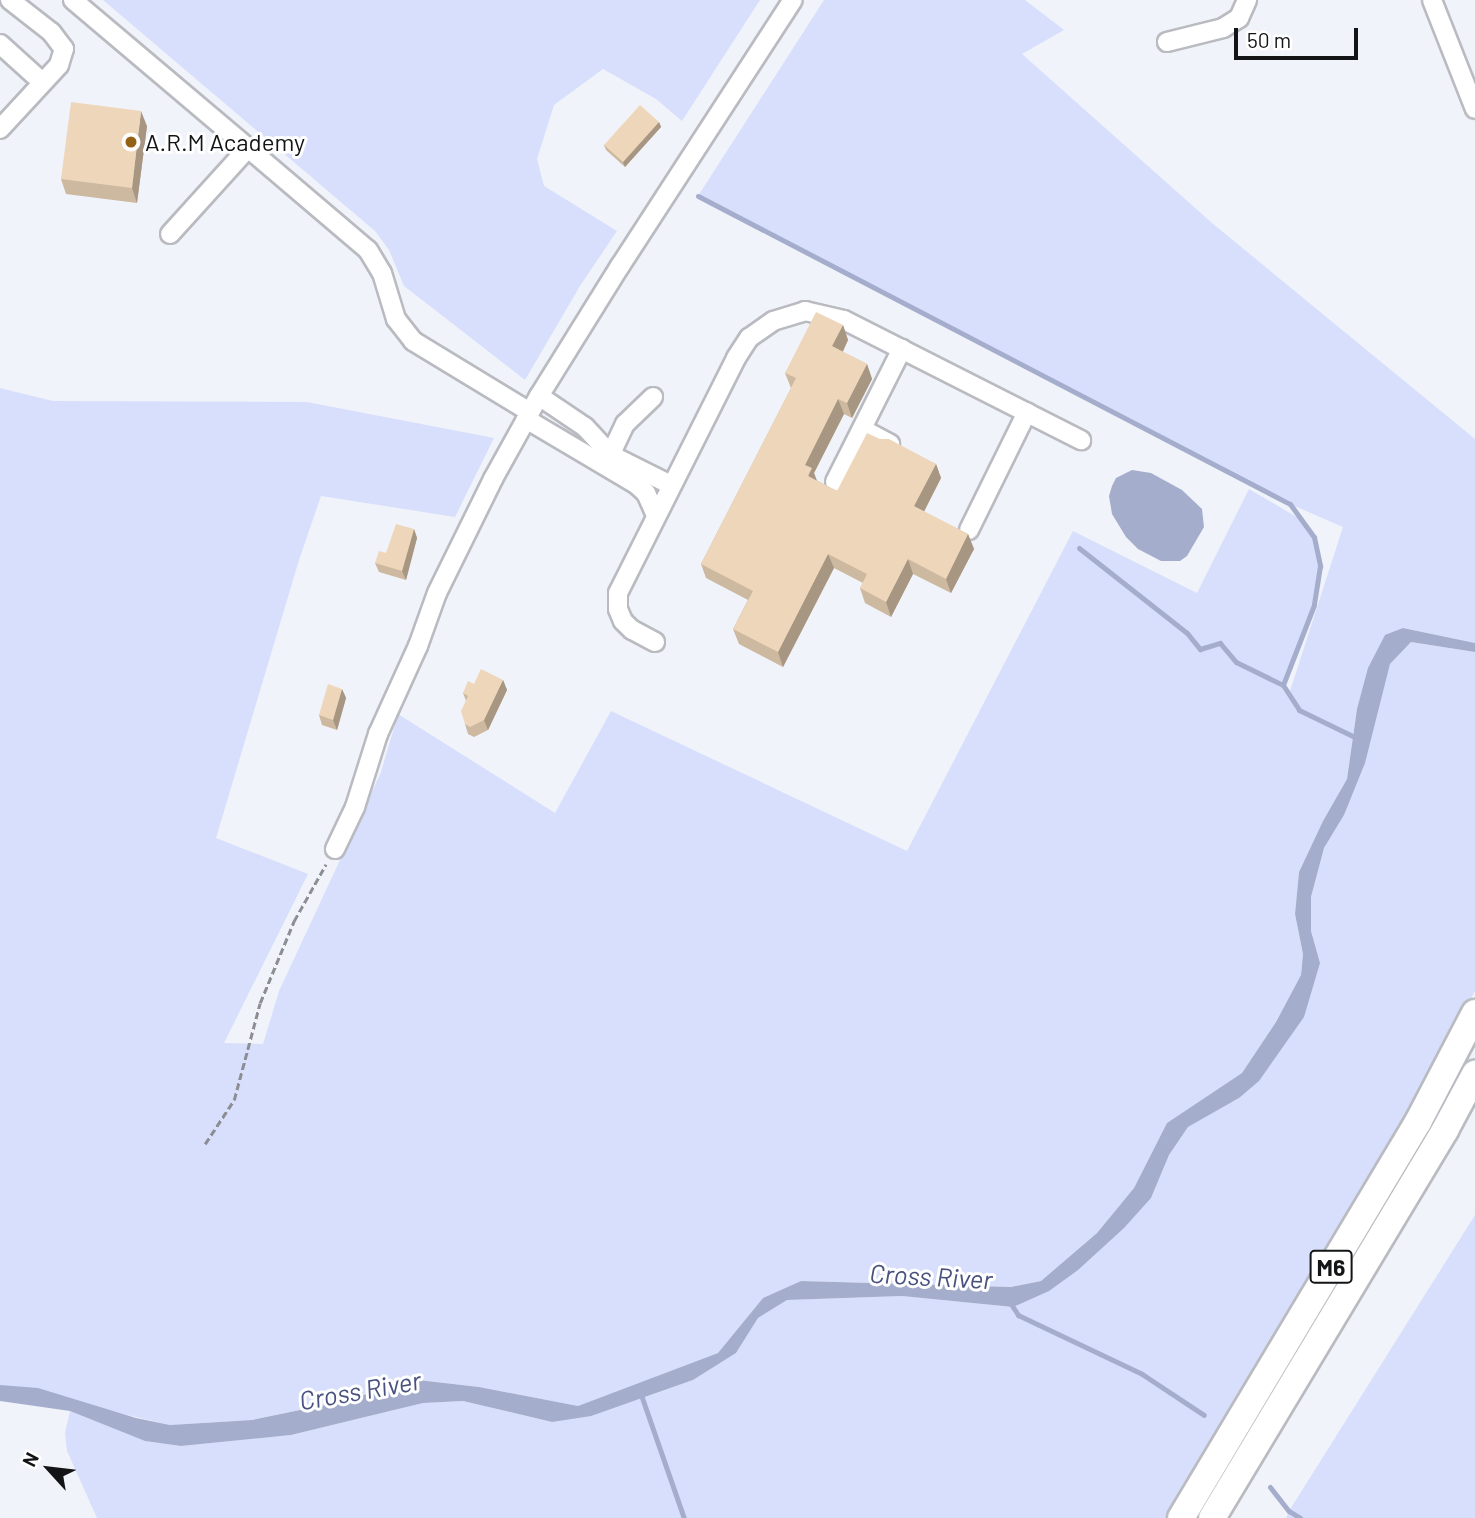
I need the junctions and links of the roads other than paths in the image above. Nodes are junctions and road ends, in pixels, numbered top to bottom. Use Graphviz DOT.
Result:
graph roads {
  1 [pos="10,0"];
  2 [pos="73,0"];
  3 [pos="793,0"];
  4 [pos="1247,0"];
  5 [pos="1432,0"];
  6 [pos="1167,42"];
  7 [pos="0,44"];
  8 [pos="42,82"];
  9 [pos="1475,109"];
  10 [pos="0,129"];
  11 [pos="248,148"];
  12 [pos="170,234"];
  13 [pos="902,349"];
  14 [pos="653,397"];
  15 [pos="531,409"];
  16 [pos="1027,412"];
  17 [pos="625,424"];
  18 [pos="585,427"];
  19 [pos="862,429"];
  20 [pos="1081,440"];
  21 [pos="890,444"];
  22 [pos="608,460"];
  23 [pos="835,482"];
  24 [pos="671,485"];
  25 [pos="656,515"];
  26 [pos="969,530"];
  27 [pos="655,642"];
  28 [pos="334,849"];
  29 [pos="1475,1013"];
  30 [pos="1475,1074"];
  31 [pos="1181,1518"];
  32 [pos="1212,1518"];
  1 -- 8 [label="street"];
  2 -- 11 [label="street"];
  3 -- 15 [label="street"];
  4 -- 6 [label="street"];
  5 -- 9 [label="street"];
  7 -- 8 [label="street"];
  8 -- 10 [label="street"];
  11 -- 12 [label="street"];
  11 -- 15 [label="street"];
  13 -- 16 [label="street"];
  13 -- 19 [label="street"];
  13 -- 24 [label="street"];
  14 -- 17 [label="street"];
  15 -- 18 [label="street"];
  15 -- 22 [label="street"];
  15 -- 28 [label="street"];
  16 -- 20 [label="street"];
  16 -- 26 [label="street"];
  17 -- 18 [label="street"];
  17 -- 22 [label="street"];
  18 -- 22 [label="street"];
  19 -- 21 [label="street"];
  19 -- 23 [label="street"];
  22 -- 24 [label="street"];
  22 -- 25 [label="street"];
  24 -- 25 [label="street"];
  25 -- 27 [label="street"];
  29 -- 31 [label="highway, M6"];
  30 -- 32 [label="highway, M6"];
}
